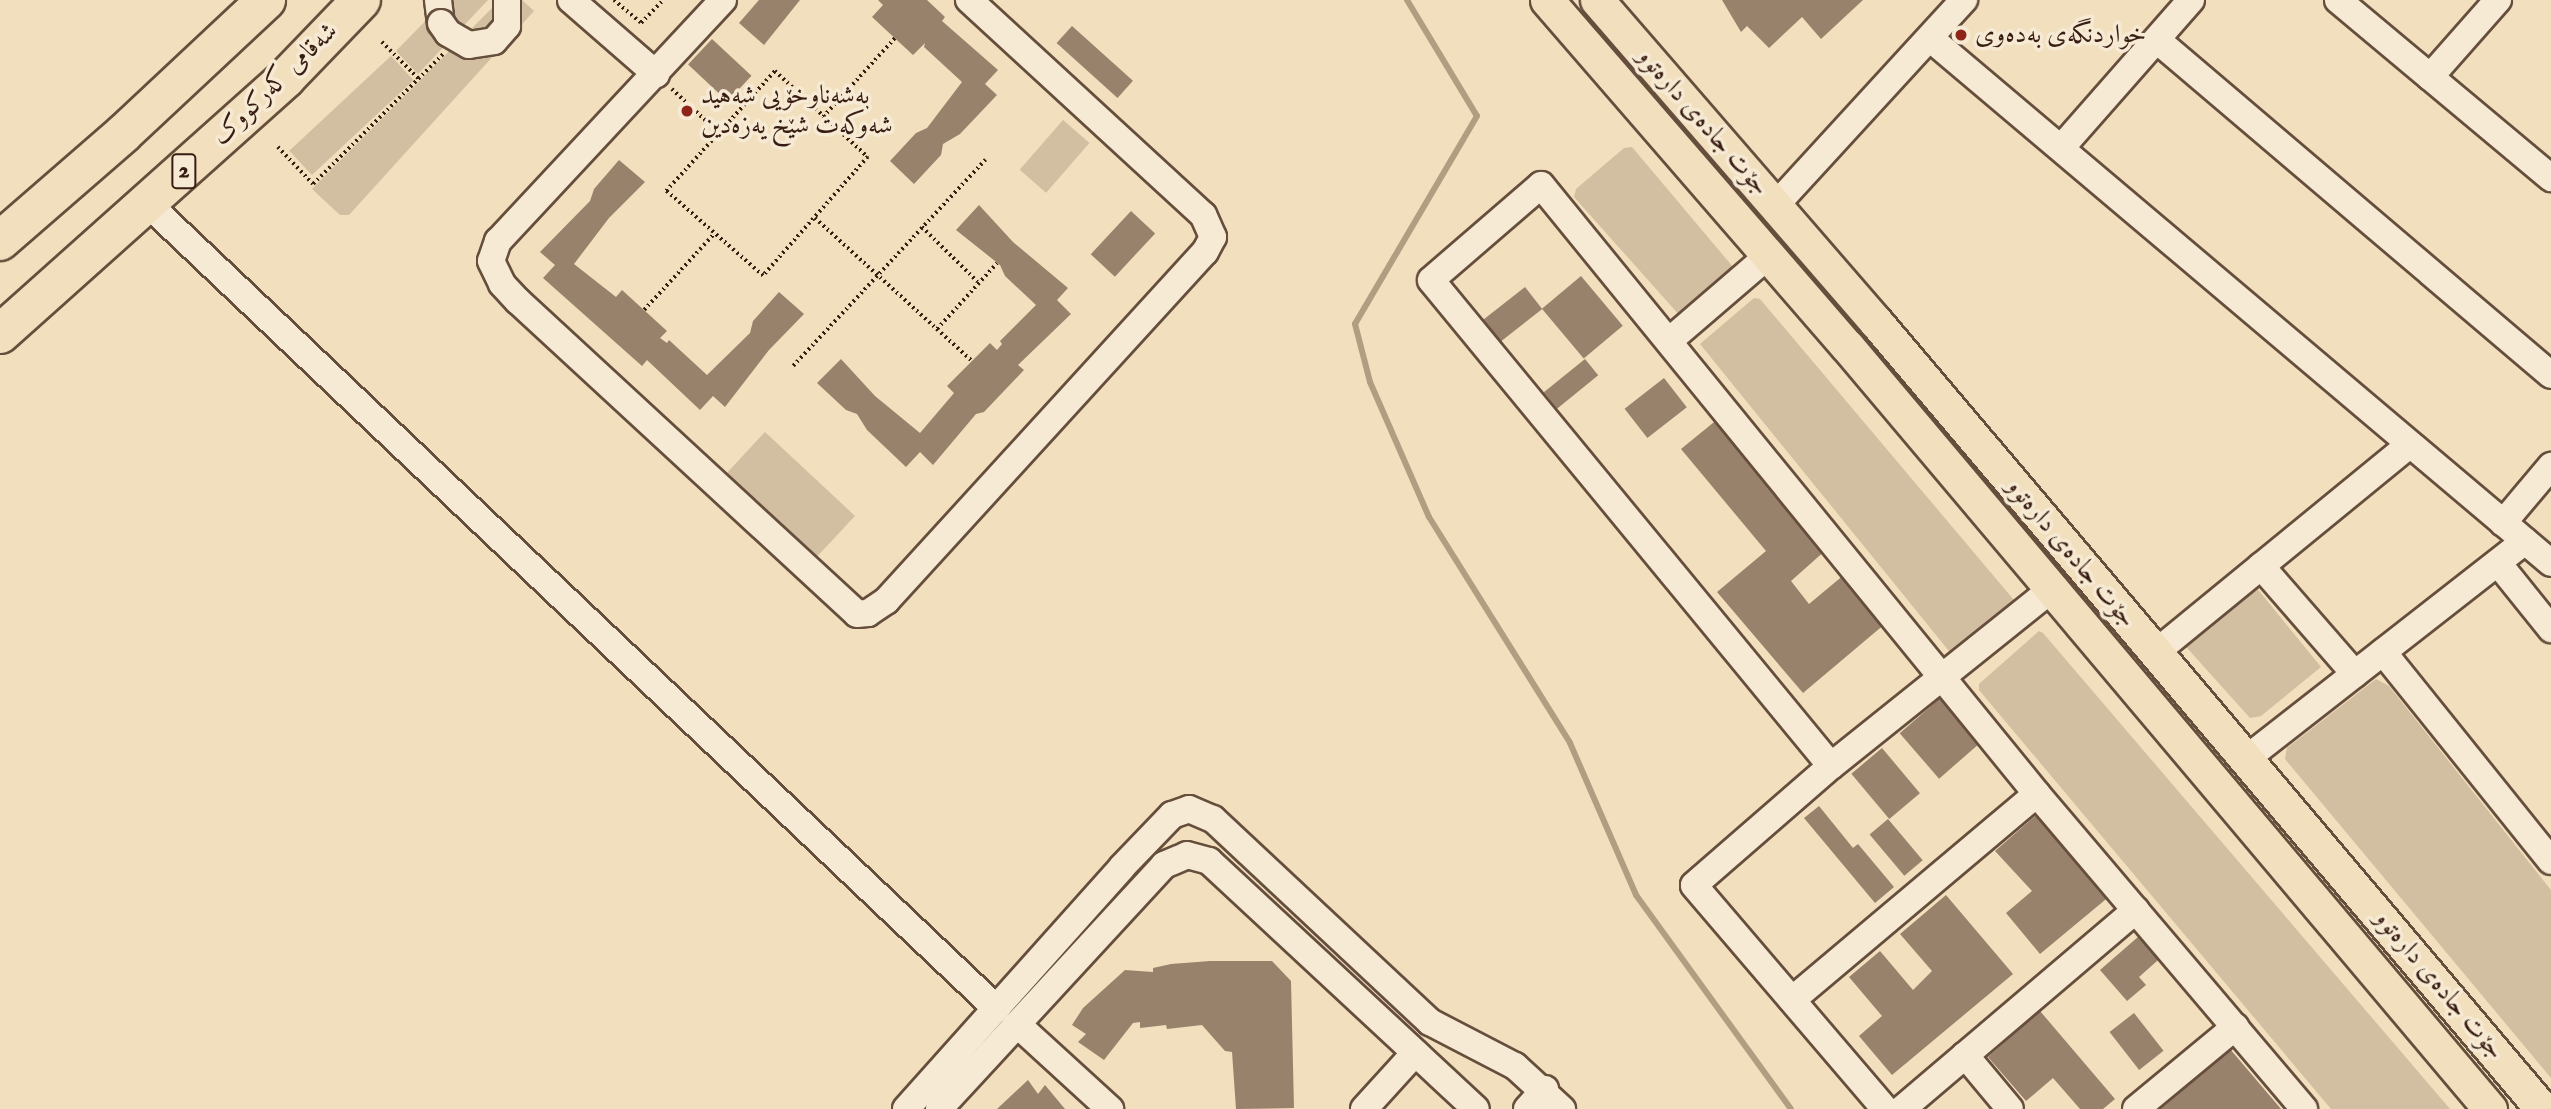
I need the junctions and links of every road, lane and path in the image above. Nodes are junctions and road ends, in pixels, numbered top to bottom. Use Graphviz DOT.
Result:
graph roads {
  1 [pos="266,0"];
  2 [pos="361,0"];
  3 [pos="507,0"];
  4 [pos="572,0"];
  5 [pos="614,0"];
  6 [pos="663,0"];
  7 [pos="723,0"];
  8 [pos="969,0"];
  9 [pos="1547,0"];
  10 [pos="1597,0"];
  11 [pos="1964,0"];
  12 [pos="2191,0"];
  13 [pos="2338,0"];
  14 [pos="2498,0"];
  15 [pos="440,11"];
  16 [pos="895,38"];
  17 [pos="1931,39"];
  18 [pos="2157,40"];
  19 [pos="382,42"];
  20 [pos="448,50"];
  21 [pos="656,74"];
  22 [pos="2430,77"];
  23 [pos="419,79"];
  24 [pos="823,117"];
  25 [pos="719,133"];
  26 [pos="278,148"];
  27 [pos="2061,148"];
  28 [pos="985,160"];
  29 [pos="2548,171"];
  30 [pos="148,204"];
  31 [pos="1775,206"];
  32 [pos="815,218"];
  33 [pos="922,227"];
  34 [pos="713,235"];
  35 [pos="0,241"];
  36 [pos="1769,255"];
  37 [pos="998,262"];
  38 [pos="877,275"];
  39 [pos="979,282"];
  40 [pos="644,310"];
  41 [pos="936,329"];
  42 [pos="0,334"];
  43 [pos="1669,341"];
  44 [pos="971,360"];
  45 [pos="793,366"];
  46 [pos="2551,375"];
  47 [pos="1963,425"];
  48 [pos="2408,446"];
  49 [pos="1934,450"];
  50 [pos="2551,466"];
  51 [pos="2503,523"];
  52 [pos="2525,541"];
  53 [pos="2498,562"];
  54 [pos="2551,563"];
  55 [pos="2261,566"];
  56 [pos="2051,590"];
  57 [pos="2551,629"];
  58 [pos="2383,652"];
  59 [pos="2155,653"];
  60 [pos="2355,674"];
  61 [pos="1944,679"];
  62 [pos="2246,759"];
  63 [pos="1831,766"];
  64 [pos="2037,794"];
  65 [pos="2551,861"];
  66 [pos="2136,909"];
  67 [pos="1792,1000"];
  68 [pos="1007,1017"];
  69 [pos="2235,1027"];
  70 [pos="1415,1053"];
  71 [pos="1965,1055"];
  72 [pos="1554,1099"];
  73 [pos="906,1109"];
  74 [pos="939,1109"];
  75 [pos="1110,1109"];
  76 [pos="1364,1109"];
  77 [pos="1476,1109"];
  78 [pos="1528,1109"];
  79 [pos="1885,1109"];
  80 [pos="1902,1109"];
  81 [pos="2010,1109"];
  82 [pos="2136,1109"];
  83 [pos="2304,1109"];
  84 [pos="2490,1109"];
  85 [pos="2542,1109"];
  1 -- 35 [label="highway"];
  2 -- 30 [label="highway, شەقامی کەرکووک / 2"];
  3 -- 15 [label="street, bridge"];
  4 -- 21 [label="street"];
  5 -- 6 [label="path"];
  7 -- 21 [label="street"];
  8 -- 21 [label="street"];
  9 -- 36 [label="main road, جۆت جادەی دارەتوو"];
  10 -- 31 [label="main road, جۆت جادەی دارەتوو"];
  11 -- 17 [label="street"];
  12 -- 18 [label="street"];
  13 -- 22 [label="street"];
  14 -- 22 [label="street"];
  16 -- 24 [label="path"];
  17 -- 27 [label="street"];
  17 -- 31 [label="street"];
  18 -- 27 [label="street"];
  18 -- 46 [label="street"];
  19 -- 23 [label="path"];
  20 -- 23 [label="path"];
  21 -- 25 [label="path"];
  22 -- 29 [label="street"];
  23 -- 26 [label="path"];
  24 -- 25 [label="path"];
  24 -- 32 [label="path"];
  25 -- 34 [label="path"];
  27 -- 48 [label="street"];
  28 -- 33 [label="path"];
  30 -- 42 [label="highway, شەقامی کەرکووک / 2"];
  30 -- 68 [label="street"];
  31 -- 47 [label="main road, جۆت جادەی دارەتوو"];
  32 -- 34 [label="path"];
  32 -- 38 [label="path"];
  33 -- 38 [label="path"];
  33 -- 39 [label="path"];
  34 -- 40 [label="path"];
  36 -- 43 [label="street"];
  36 -- 49 [label="main road, جۆت جادەی دارەتوو"];
  37 -- 39 [label="path"];
  38 -- 41 [label="path"];
  38 -- 45 [label="path"];
  39 -- 41 [label="path"];
  41 -- 44 [label="path"];
  43 -- 61 [label="street"];
  43 -- 63 [label="street"];
  47 -- 49 [label="main road"];
  47 -- 59 [label="main road, جۆت جادەی دارەتوو"];
  48 -- 51 [label="street"];
  48 -- 55 [label="street"];
  49 -- 56 [label="main road, جۆت جادەی دارەتوو"];
  50 -- 51 [label="street"];
  51 -- 52 [label="street"];
  52 -- 53 [label="street"];
  52 -- 54 [label="street"];
  53 -- 57 [label="street"];
  53 -- 58 [label="street"];
  55 -- 59 [label="street"];
  55 -- 60 [label="street"];
  56 -- 61 [label="street"];
  56 -- 84 [label="main road, جۆت جادەی دارەتوو"];
  58 -- 60 [label="street"];
  58 -- 65 [label="street"];
  59 -- 62 [label="main road, جۆت جادەی دارەتوو"];
  60 -- 62 [label="street"];
  61 -- 63 [label="street"];
  61 -- 64 [label="street"];
  62 -- 85 [label="main road, جۆت جادەی دارەتوو"];
  63 -- 67 [label="street"];
  64 -- 66 [label="street"];
  64 -- 67 [label="street"];
  66 -- 69 [label="street"];
  66 -- 71 [label="street"];
  67 -- 79 [label="street"];
  68 -- 70 [label="street"];
  68 -- 72 [label="street"];
  68 -- 73 [label="street"];
  68 -- 74 [label="street"];
  68 -- 75 [label="street"];
  69 -- 82 [label="street"];
  69 -- 83 [label="street"];
  70 -- 76 [label="street"];
  70 -- 77 [label="street"];
  71 -- 80 [label="street"];
  71 -- 81 [label="street"];
  72 -- 78 [label="street"];
}
